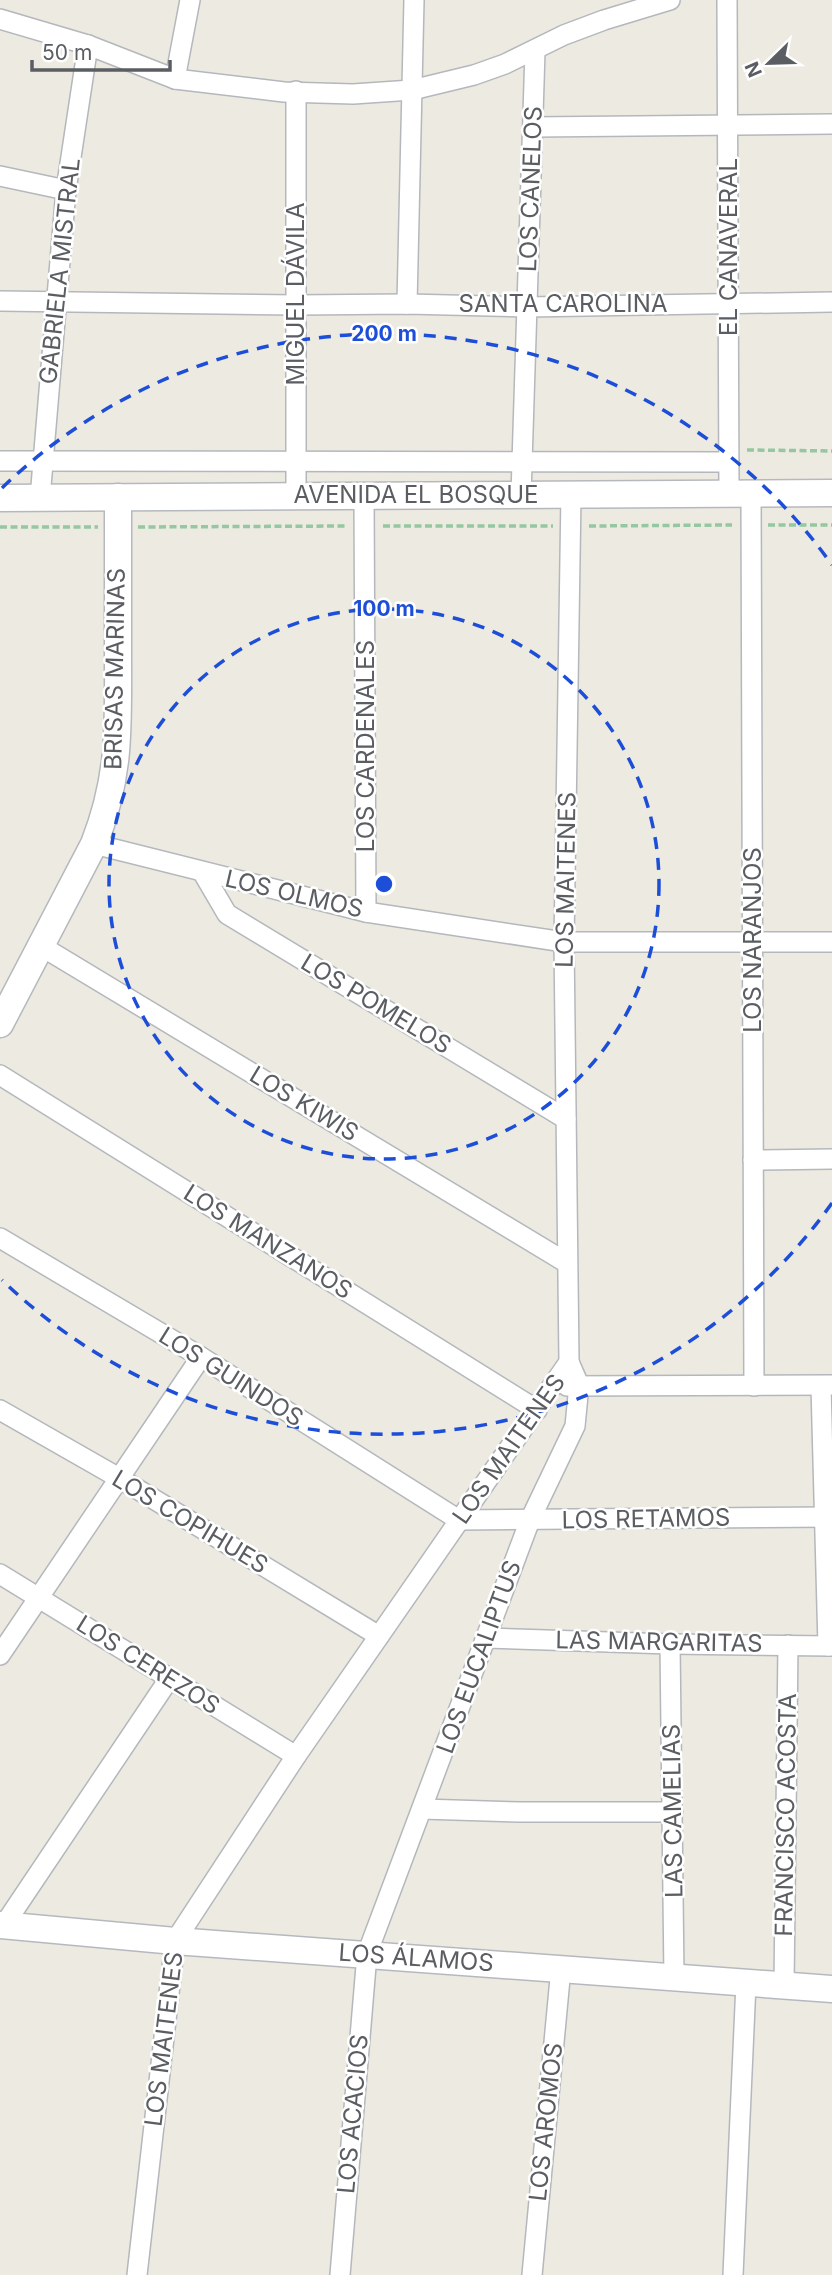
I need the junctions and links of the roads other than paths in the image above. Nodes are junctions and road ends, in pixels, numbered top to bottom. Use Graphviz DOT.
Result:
graph roads {
  1 [pos="190,0"];
  2 [pos="414,0"];
  3 [pos="670,0"];
  4 [pos="727,0"];
  5 [pos="0,19"];
  6 [pos="88,45"];
  7 [pos="535,51"];
  8 [pos="175,79"];
  9 [pos="412,90"];
  10 [pos="296,91"];
  11 [pos="832,124"];
  12 [pos="729,125"];
  13 [pos="533,127"];
  14 [pos="0,176"];
  15 [pos="66,190"];
  16 [pos="0,301"];
  17 [pos="56,301"];
  18 [pos="729,302"];
  19 [pos="832,302"];
  20 [pos="407,304"];
  21 [pos="296,305"];
  22 [pos="527,307"];
  23 [pos="43,460"];
  24 [pos="0,461"];
  25 [pos="522,461"];
  26 [pos="296,462"];
  27 [pos="729,463"];
  28 [pos="832,493"];
  29 [pos="571,494"];
  30 [pos="740,494"];
  31 [pos="521,495"];
  32 [pos="296,496"];
  33 [pos="364,496"];
  34 [pos="118,497"];
  35 [pos="0,498"];
  36 [pos="40,498"];
  37 [pos="94,844"];
  38 [pos="203,873"];
  39 [pos="366,912"];
  40 [pos="564,942"];
  41 [pos="832,942"];
  42 [pos="753,943"];
  43 [pos="41,946"];
  44 [pos="3,1011"];
  45 [pos="0,1075"];
  46 [pos="566,1119"];
  47 [pos="832,1159"];
  48 [pos="753,1160"];
  49 [pos="0,1238"];
  50 [pos="567,1263"];
  51 [pos="201,1357"];
  52 [pos="569,1362"];
  53 [pos="579,1385"];
  54 [pos="754,1385"];
  55 [pos="826,1385"];
  56 [pos="552,1387"];
  57 [pos="0,1410"];
  58 [pos="537,1410"];
  59 [pos="119,1478"];
  60 [pos="828,1517"];
  61 [pos="459,1520"];
  62 [pos="530,1520"];
  63 [pos="0,1574"];
  64 [pos="38,1598"];
  65 [pos="379,1636"];
  66 [pos="487,1638"];
  67 [pos="670,1644"];
  68 [pos="788,1645"];
  69 [pos="830,1646"];
  70 [pos="0,1655"];
  71 [pos="169,1679"];
  72 [pos="296,1756"];
  73 [pos="422,1809"];
  74 [pos="673,1812"];
  75 [pos="2,1925"];
  76 [pos="175,1941"];
  77 [pos="367,1954"];
  78 [pos="561,1968"];
  79 [pos="674,1978"];
  80 [pos="746,1983"];
  81 [pos="784,1986"];
  82 [pos="832,1989"];
  83 [pos="137,2275"];
  84 [pos="340,2275"];
  85 [pos="531,2275"];
  86 [pos="733,2275"];
  1 -- 8 [label="street"];
  2 -- 9 [label="street"];
  3 -- 7 [label="street"];
  4 -- 12 [label="street, EL CANAVERAL"];
  5 -- 6 [label="street"];
  6 -- 8 [label="street"];
  6 -- 15 [label="street, GABRIELA MISTRAL"];
  7 -- 9 [label="street"];
  7 -- 13 [label="street, LOS CANELOS"];
  8 -- 10 [label="street"];
  9 -- 10 [label="street"];
  9 -- 20 [label="street"];
  10 -- 21 [label="street, MIGUEL DÁVILA"];
  11 -- 12 [label="street"];
  12 -- 13 [label="street"];
  12 -- 18 [label="street, EL CANAVERAL"];
  13 -- 22 [label="street, LOS CANELOS"];
  14 -- 15 [label="street"];
  15 -- 17 [label="street, GABRIELA MISTRAL"];
  16 -- 17 [label="street, SANTA CAROLINA"];
  17 -- 21 [label="street, SANTA CAROLINA"];
  17 -- 23 [label="street, GABRIELA MISTRAL"];
  18 -- 19 [label="street, SANTA CAROLINA"];
  18 -- 22 [label="street, SANTA CAROLINA"];
  18 -- 27 [label="street, EL CANAVERAL"];
  20 -- 21 [label="street, SANTA CAROLINA"];
  20 -- 22 [label="street, SANTA CAROLINA"];
  21 -- 26 [label="street, MIGUEL DÁVILA"];
  22 -- 25 [label="street, LOS CANELOS"];
  23 -- 24 [label="street, AVENIDA EL BOSQUE"];
  23 -- 26 [label="street, AVENIDA EL BOSQUE"];
  23 -- 36 [label="street, GABRIELA MISTRAL"];
  25 -- 26 [label="street, AVENIDA EL BOSQUE"];
  25 -- 27 [label="street, AVENIDA EL BOSQUE"];
  25 -- 31 [label="street, LOS CANELOS"];
  26 -- 32 [label="street, MIGUEL DÁVILA"];
  27 -- 30 [label="street, EL CANAVERAL"];
  28 -- 30 [label="street, AVENIDA EL BOSQUE"];
  29 -- 30 [label="street, AVENIDA EL BOSQUE"];
  29 -- 31 [label="street, AVENIDA EL BOSQUE"];
  29 -- 40 [label="street, LOS MAITENES"];
  30 -- 42 [label="street, LOS NARANJOS"];
  31 -- 33 [label="street, AVENIDA EL BOSQUE"];
  32 -- 33 [label="street, AVENIDA EL BOSQUE"];
  32 -- 34 [label="street, AVENIDA EL BOSQUE"];
  33 -- 39 [label="street, LOS CARDENALES"];
  34 -- 36 [label="street, AVENIDA EL BOSQUE"];
  34 -- 37 [label="street, BRISAS MARINAS"];
  35 -- 36 [label="street, AVENIDA EL BOSQUE"];
  37 -- 38 [label="street, LOS OLMOS"];
  37 -- 43 [label="street, BRISAS MARINAS"];
  38 -- 39 [label="street, LOS OLMOS"];
  38 -- 46 [label="street, LOS POMELOS"];
  39 -- 40 [label="street, LOS OLMOS"];
  40 -- 42 [label="street, LOS OLMOS"];
  40 -- 46 [label="street, LOS MAITENES"];
  41 -- 42 [label="street, LOS OLMOS"];
  42 -- 48 [label="street, LOS NARANJOS"];
  43 -- 44 [label="street, BRISAS MARINAS"];
  43 -- 50 [label="street, LOS KIWIS"];
  45 -- 58 [label="street, LOS MANZANOS"];
  46 -- 50 [label="street, LOS MAITENES"];
  47 -- 48 [label="street"];
  48 -- 54 [label="street, LOS NARANJOS"];
  49 -- 51 [label="street, LOS GUINDOS"];
  50 -- 52 [label="street, LOS MAITENES"];
  51 -- 59 [label="street"];
  51 -- 61 [label="street, LOS GUINDOS"];
  52 -- 53 [label="street, LOS EUCALIPTUS"];
  52 -- 56 [label="street, LOS MAITENES"];
  53 -- 54 [label="street"];
  53 -- 56 [label="street"];
  53 -- 62 [label="street, LOS EUCALIPTUS"];
  54 -- 55 [label="street"];
  55 -- 60 [label="street"];
  56 -- 58 [label="street, LOS MAITENES"];
  57 -- 59 [label="street, LOS COPIHUES"];
  58 -- 61 [label="street, LOS MAITENES"];
  59 -- 64 [label="street"];
  59 -- 65 [label="street, LOS COPIHUES"];
  60 -- 62 [label="street, LOS RETAMOS"];
  60 -- 69 [label="street"];
  61 -- 62 [label="street, LOS RETAMOS"];
  61 -- 65 [label="street, LOS MAITENES"];
  62 -- 66 [label="street, LOS EUCALIPTUS"];
  63 -- 64 [label="street, LOS CEREZOS"];
  64 -- 70 [label="street"];
  64 -- 71 [label="street, LOS CEREZOS"];
  65 -- 72 [label="street, LOS MAITENES"];
  66 -- 67 [label="street, LAS MARGARITAS"];
  66 -- 73 [label="street, LOS EUCALIPTUS"];
  67 -- 68 [label="street, LAS MARGARITAS"];
  67 -- 74 [label="street, LAS CAMELIAS"];
  68 -- 69 [label="street, LAS MARGARITAS"];
  68 -- 81 [label="street, FRANCISCO ACOSTA"];
  71 -- 72 [label="street, LOS CEREZOS"];
  71 -- 75 [label="street"];
  72 -- 76 [label="street, LOS MAITENES"];
  73 -- 74 [label="street"];
  73 -- 77 [label="street, LOS EUCALIPTUS"];
  74 -- 79 [label="street, LAS CAMELIAS"];
  75 -- 76 [label="street, LOS ÁLAMOS"];
  76 -- 77 [label="street, LOS ÁLAMOS"];
  76 -- 83 [label="street, LOS MAITENES"];
  77 -- 78 [label="street, LOS ÁLAMOS"];
  77 -- 84 [label="street, LOS ACACIOS"];
  78 -- 79 [label="street, LOS ÁLAMOS"];
  78 -- 85 [label="street, LOS AROMOS"];
  79 -- 80 [label="street, LOS ÁLAMOS"];
  80 -- 81 [label="street, LOS ÁLAMOS"];
  80 -- 86 [label="street"];
  81 -- 82 [label="street, LOS ÁLAMOS"];
}
